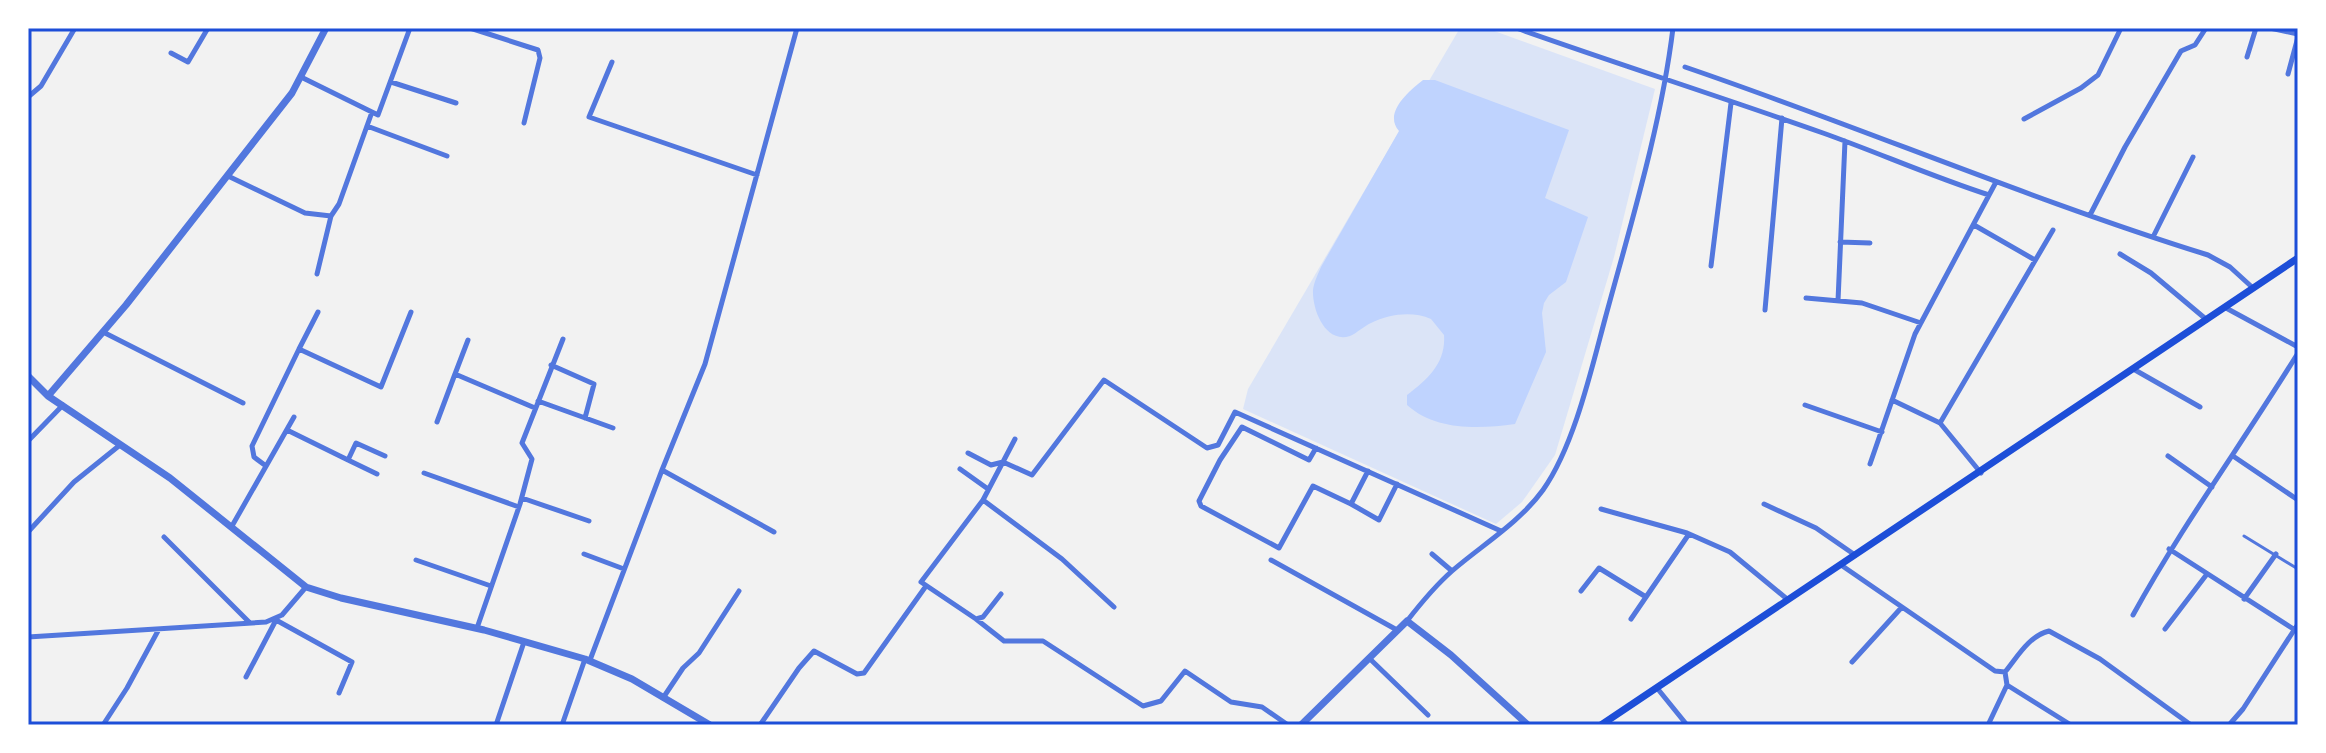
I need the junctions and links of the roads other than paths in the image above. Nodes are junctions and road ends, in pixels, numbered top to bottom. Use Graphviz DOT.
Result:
graph roads {
  1 [pos="75,28"];
  2 [pos="208,28"];
  3 [pos="326,28"];
  4 [pos="410,28"];
  5 [pos="470,28"];
  6 [pos="797,28"];
  7 [pos="1516,28"];
  8 [pos="1673,28"];
  9 [pos="2121,28"];
  10 [pos="2206,28"];
  11 [pos="2256,28"];
  12 [pos="2270,28"];
  13 [pos="2298,36"];
  14 [pos="171,53"];
  15 [pos="2247,57"];
  16 [pos="612,62"];
  17 [pos="1685,67"];
  18 [pos="2288,74"];
  19 [pos="301,77"];
  20 [pos="1664,79"];
  21 [pos="391,82"];
  22 [pos="28,97"];
  23 [pos="456,103"];
  24 [pos="1731,103"];
  25 [pos="372,112"];
  26 [pos="1782,118"];
  27 [pos="2024,119"];
  28 [pos="524,123"];
  29 [pos="367,126"];
  30 [pos="1845,141"];
  31 [pos="447,156"];
  32 [pos="2193,157"];
  33 [pos="757,175"];
  34 [pos="228,176"];
  35 [pos="1996,182"];
  36 [pos="1989,195"];
  37 [pos="2090,215"];
  38 [pos="331,216"];
  39 [pos="1974,225"];
  40 [pos="2053,230"];
  41 [pos="2153,237"];
  42 [pos="1840,242"];
  43 [pos="1870,243"];
  44 [pos="2120,254"];
  45 [pos="2298,258"];
  46 [pos="2035,260"];
  47 [pos="1711,266"];
  48 [pos="317,274"];
  49 [pos="2251,291"];
  50 [pos="1806,298"];
  51 [pos="1838,301"];
  52 [pos="2226,308"];
  53 [pos="1765,310"];
  54 [pos="318,312"];
  55 [pos="411,312"];
  56 [pos="2207,321"];
  57 [pos="1921,323"];
  58 [pos="103,332"];
  59 [pos="563,339"];
  60 [pos="468,340"];
  61 [pos="299,349"];
  62 [pos="2298,350"];
  63 [pos="551,365"];
  64 [pos="2135,370"];
  65 [pos="455,374"];
  66 [pos="28,376"];
  67 [pos="37,385"];
  68 [pos="28,392"];
  69 [pos="48,396"];
  70 [pos="1892,400"];
  71 [pos="538,401"];
  72 [pos="243,403"];
  73 [pos="63,405"];
  74 [pos="1805,405"];
  75 [pos="2200,407"];
  76 [pos="535,408"];
  77 [pos="294,417"];
  78 [pos="585,418"];
  79 [pos="437,422"];
  80 [pos="1940,423"];
  81 [pos="613,428"];
  82 [pos="287,430"];
  83 [pos="1882,432"];
  84 [pos="1015,439"];
  85 [pos="28,441"];
  86 [pos="121,444"];
  87 [pos="1316,448"];
  88 [pos="968,453"];
  89 [pos="385,456"];
  90 [pos="2168,456"];
  91 [pos="2233,456"];
  92 [pos="348,460"];
  93 [pos="1003,462"];
  94 [pos="1870,464"];
  95 [pos="266,466"];
  96 [pos="960,469"];
  97 [pos="662,470"];
  98 [pos="1368,471"];
  99 [pos="424,473"];
  100 [pos="1981,473"];
  101 [pos="377,474"];
  102 [pos="1397,484"];
  103 [pos="2212,487"];
  104 [pos="988,489"];
  105 [pos="522,498"];
  106 [pos="983,500"];
  107 [pos="2298,500"];
  108 [pos="1351,504"];
  109 [pos="1764,504"];
  110 [pos="519,507"];
  111 [pos="1601,509"];
  112 [pos="589,521"];
  113 [pos="232,526"];
  114 [pos="1501,531"];
  115 [pos="28,532"];
  116 [pos="774,532"];
  117 [pos="1689,534"];
  118 [pos="2244,536"];
  119 [pos="164,537"];
  120 [pos="2169,549"];
  121 [pos="584,554"];
  122 [pos="1432,554"];
  123 [pos="2276,554"];
  124 [pos="1856,555"];
  125 [pos="416,560"];
  126 [pos="1271,560"];
  127 [pos="1841,565"];
  128 [pos="624,569"];
  129 [pos="2298,569"];
  130 [pos="1452,571"];
  131 [pos="2207,574"];
  132 [pos="491,586"];
  133 [pos="926,586"];
  134 [pos="306,587"];
  135 [pos="739,591"];
  136 [pos="1581,591"];
  137 [pos="1001,594"];
  138 [pos="1646,597"];
  139 [pos="1787,599"];
  140 [pos="2244,599"];
  141 [pos="1114,607"];
  142 [pos="1902,607"];
  143 [pos="2133,615"];
  144 [pos="976,619"];
  145 [pos="1631,619"];
  146 [pos="276,620"];
  147 [pos="1407,621"];
  148 [pos="250,622"];
  149 [pos="2296,627"];
  150 [pos="159,628"];
  151 [pos="477,628"];
  152 [pos="2165,629"];
  153 [pos="1397,630"];
  154 [pos="28,637"];
  155 [pos="524,641"];
  156 [pos="1369,658"];
  157 [pos="588,660"];
  158 [pos="1852,662"];
  159 [pos="2005,672"];
  160 [pos="246,677"];
  161 [pos="2007,685"];
  162 [pos="1657,688"];
  163 [pos="339,693"];
  164 [pos="663,698"];
  165 [pos="1428,715"];
  166 [pos="103,725"];
  167 [pos="496,725"];
  168 [pos="562,725"];
  169 [pos="710,725"];
  170 [pos="760,725"];
  171 [pos="1288,725"];
  172 [pos="1301,725"];
  173 [pos="1528,725"];
  174 [pos="1601,725"];
  175 [pos="1687,725"];
  176 [pos="1988,725"];
  177 [pos="2071,725"];
  178 [pos="2191,725"];
  179 [pos="2229,725"];
  1 -- 22 [label="street"];
  2 -- 14 [label="street"];
  3 -- 19 [label="street"];
  4 -- 21 [label="street"];
  5 -- 28 [label="street"];
  6 -- 33 [label="street"];
  7 -- 20 [label="street"];
  8 -- 20 [label="street"];
  9 -- 27 [label="street"];
  10 -- 37 [label="street"];
  11 -- 15 [label="street"];
  12 -- 13 [label="street"];
  13 -- 18 [label="street"];
  16 -- 33 [label="street"];
  17 -- 35 [label="street"];
  19 -- 25 [label="street"];
  19 -- 34 [label="street"];
  20 -- 24 [label="street"];
  20 -- 114 [label="street"];
  21 -- 23 [label="street"];
  21 -- 25 [label="street"];
  24 -- 26 [label="street"];
  24 -- 47 [label="street"];
  25 -- 29 [label="street"];
  26 -- 30 [label="street"];
  26 -- 53 [label="street"];
  29 -- 31 [label="street"];
  29 -- 38 [label="street"];
  30 -- 36 [label="street"];
  30 -- 42 [label="street"];
  32 -- 41 [label="street"];
  33 -- 97 [label="street"];
  34 -- 38 [label="street"];
  34 -- 58 [label="street"];
  35 -- 36 [label="street"];
  35 -- 37 [label="street"];
  36 -- 39 [label="street"];
  37 -- 41 [label="street"];
  38 -- 48 [label="street"];
  39 -- 46 [label="street"];
  39 -- 57 [label="street"];
  40 -- 46 [label="street"];
  41 -- 49 [label="street"];
  42 -- 43 [label="street"];
  42 -- 51 [label="street"];
  44 -- 56 [label="street"];
  45 -- 49 [label="main road"];
  46 -- 80 [label="street"];
  49 -- 52 [label="main road"];
  50 -- 51 [label="street"];
  51 -- 57 [label="street"];
  52 -- 56 [label="main road"];
  52 -- 62 [label="street"];
  54 -- 61 [label="street"];
  55 -- 61 [label="street"];
  56 -- 64 [label="main road"];
  57 -- 70 [label="street"];
  58 -- 69 [label="street"];
  58 -- 72 [label="street"];
  59 -- 63 [label="street"];
  60 -- 65 [label="street"];
  61 -- 95 [label="street"];
  62 -- 91 [label="street"];
  63 -- 71 [label="street"];
  63 -- 78 [label="street"];
  64 -- 75 [label="street"];
  64 -- 100 [label="main road"];
  65 -- 76 [label="street"];
  65 -- 79 [label="street"];
  66 -- 67 [label="street"];
  67 -- 68 [label="street"];
  67 -- 69 [label="street"];
  69 -- 73 [label="street"];
  70 -- 80 [label="street"];
  70 -- 83 [label="street"];
  71 -- 76 [label="street"];
  71 -- 78 [label="street"];
  73 -- 85 [label="street"];
  73 -- 86 [label="street"];
  74 -- 83 [label="street"];
  76 -- 105 [label="street"];
  77 -- 82 [label="street"];
  78 -- 81 [label="street"];
  80 -- 100 [label="street"];
  82 -- 92 [label="street"];
  82 -- 95 [label="street"];
  83 -- 94 [label="street"];
  84 -- 93 [label="street"];
  86 -- 113 [label="street"];
  86 -- 115 [label="street"];
  87 -- 93 [label="street"];
  87 -- 98 [label="street"];
  87 -- 108 [label="street"];
  88 -- 93 [label="street"];
  89 -- 92 [label="street"];
  90 -- 103 [label="street"];
  91 -- 103 [label="street"];
  91 -- 107 [label="street"];
  92 -- 101 [label="street"];
  93 -- 104 [label="street"];
  95 -- 113 [label="street"];
  96 -- 104 [label="street"];
  97 -- 116 [label="street"];
  97 -- 128 [label="street"];
  98 -- 102 [label="street"];
  98 -- 108 [label="street"];
  99 -- 110 [label="street"];
  100 -- 124 [label="main road"];
  102 -- 108 [label="street"];
  102 -- 114 [label="street"];
  103 -- 120 [label="street"];
  104 -- 106 [label="street"];
  105 -- 110 [label="street"];
  105 -- 112 [label="street"];
  106 -- 133 [label="street"];
  106 -- 141 [label="street"];
  109 -- 124 [label="street"];
  110 -- 132 [label="street"];
  111 -- 117 [label="street"];
  113 -- 134 [label="street"];
  114 -- 130 [label="street"];
  117 -- 138 [label="street"];
  117 -- 139 [label="street"];
  118 -- 123 [label="lane"];
  119 -- 148 [label="street"];
  120 -- 131 [label="street"];
  120 -- 143 [label="street"];
  121 -- 128 [label="street"];
  122 -- 130 [label="street"];
  123 -- 129 [label="lane"];
  123 -- 140 [label="street"];
  124 -- 127 [label="main road"];
  125 -- 132 [label="street"];
  126 -- 153 [label="street"];
  127 -- 139 [label="main road"];
  127 -- 142 [label="street"];
  128 -- 157 [label="street"];
  130 -- 147 [label="street"];
  131 -- 140 [label="street"];
  131 -- 152 [label="street"];
  132 -- 151 [label="street"];
  133 -- 144 [label="street"];
  133 -- 170 [label="street"];
  134 -- 146 [label="street"];
  134 -- 151 [label="street"];
  135 -- 164 [label="street"];
  136 -- 138 [label="street"];
  137 -- 144 [label="street"];
  138 -- 145 [label="street"];
  139 -- 162 [label="main road"];
  140 -- 149 [label="street"];
  142 -- 158 [label="street"];
  142 -- 159 [label="street"];
  144 -- 171 [label="street"];
  146 -- 148 [label="street"];
  146 -- 160 [label="street"];
  146 -- 163 [label="street"];
  147 -- 153 [label="street"];
  147 -- 173 [label="street"];
  148 -- 150 [label="street"];
  149 -- 179 [label="street"];
  150 -- 154 [label="street"];
  150 -- 166 [label="street"];
  151 -- 155 [label="street"];
  153 -- 156 [label="street"];
  155 -- 157 [label="street"];
  155 -- 167 [label="street"];
  156 -- 165 [label="street"];
  156 -- 172 [label="street"];
  157 -- 164 [label="street"];
  157 -- 168 [label="street"];
  159 -- 161 [label="street"];
  159 -- 178 [label="street"];
  161 -- 176 [label="street"];
  161 -- 177 [label="street"];
  162 -- 174 [label="main road"];
  162 -- 175 [label="street"];
  164 -- 169 [label="street"];
}
